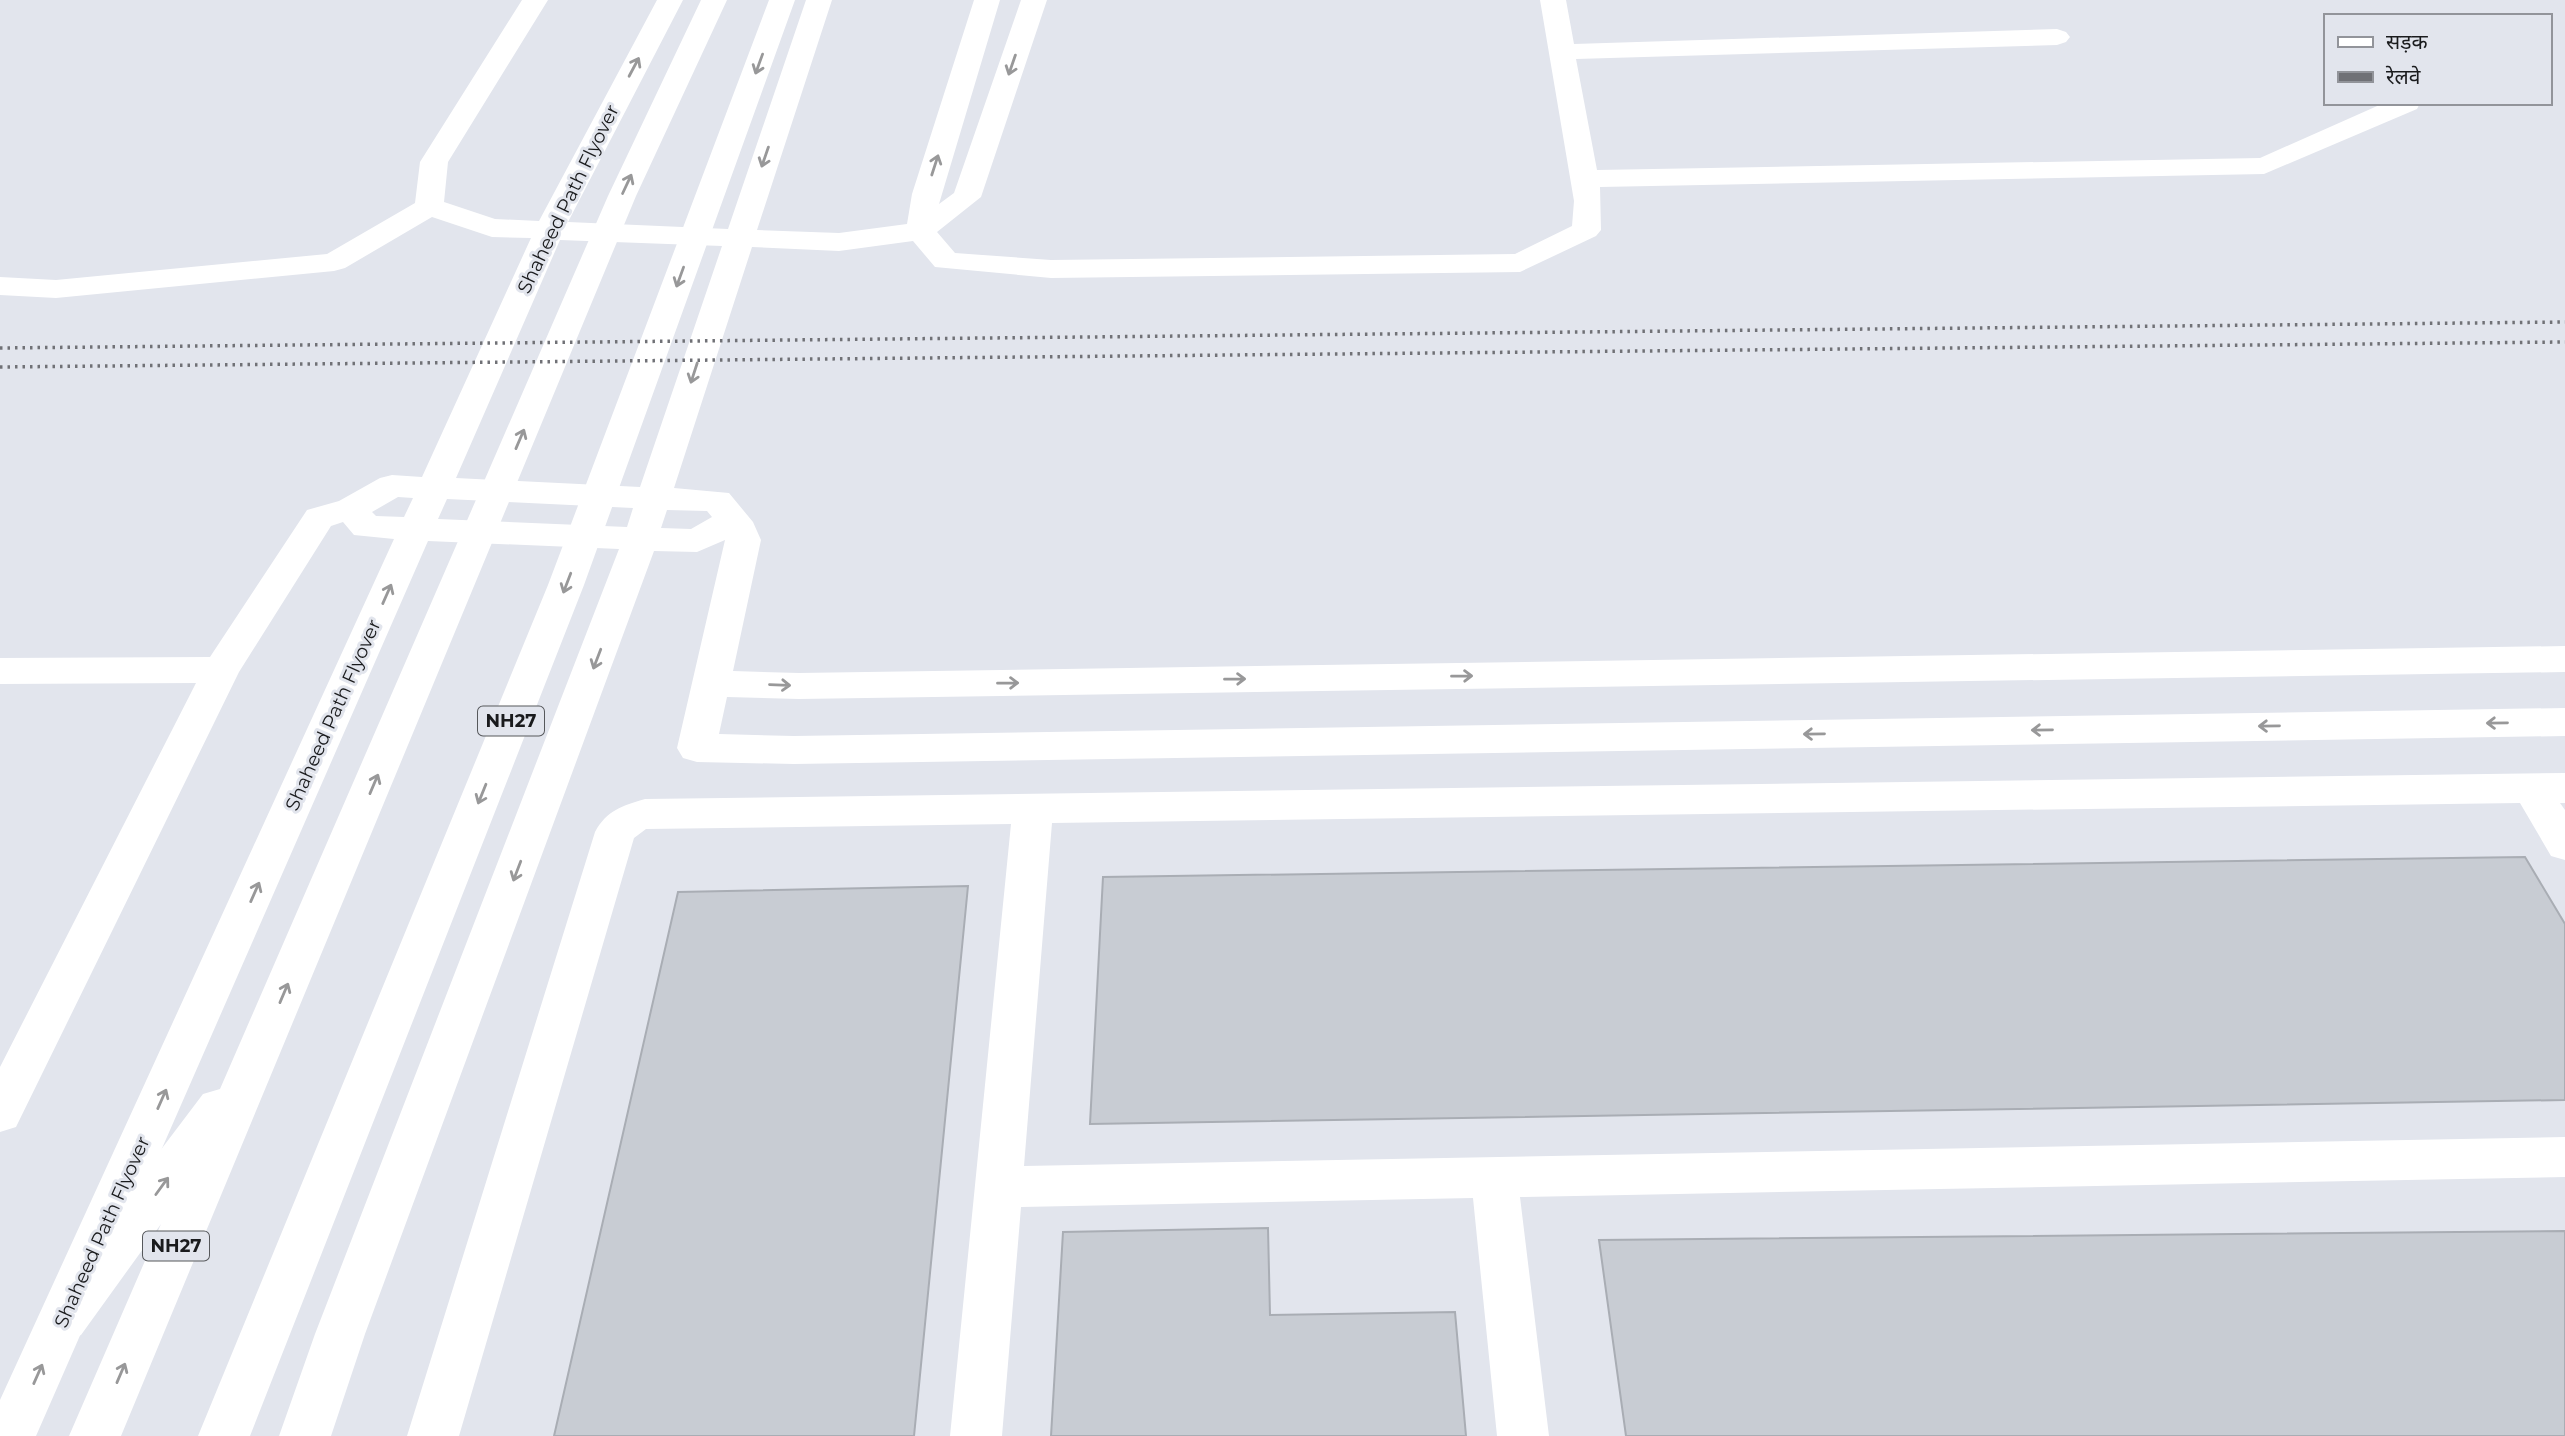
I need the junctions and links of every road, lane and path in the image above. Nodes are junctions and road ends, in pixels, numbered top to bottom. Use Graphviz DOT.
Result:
graph roads {
  1 [pos="535,0"];
  2 [pos="670,0"];
  3 [pos="714,0"];
  4 [pos="782,0"];
  5 [pos="819,0"];
  6 [pos="987,0"];
  7 [pos="1034,0"];
  8 [pos="1553,0"];
  9 [pos="2057,37"];
  10 [pos="1562,52"];
  11 [pos="2402,105"];
  12 [pos="1584,179"];
  13 [pos="429,207"];
  14 [pos="920,231"];
  15 [pos="0,286"];
  16 [pos="2565,659"];
  17 [pos="221,670"];
  18 [pos="0,671"];
  19 [pos="712,683"];
  20 [pos="2565,722"];
  21 [pos="2548,789"];
  22 [pos="1033,809"];
  23 [pos="2565,845"];
  24 [pos="258,1056"];
  25 [pos="0,1113"];
  26 [pos="2565,1157"];
  27 [pos="1494,1177"];
  28 [pos="999,1186"];
  29 [pos="63,1319"];
  30 [pos="10,1436"];
  31 [pos="94,1436"];
  32 [pos="224,1436"];
  33 [pos="306,1436"];
  34 [pos="433,1436"];
  35 [pos="976,1436"];
  36 [pos="1522,1436"];
  1 -- 13 [label="main road"];
  29 -- 2 [label="main road, Shaheed Path Flyover, one-way"];
  24 -- 3 [label="main road, NH27, one-way"];
  4 -- 32 [label="main road, NH27, one-way"];
  5 -- 33 [label="main road, one-way"];
  14 -- 6 [label="main road, one-way"];
  7 -- 14 [label="main road, one-way"];
  8 -- 10 [label="main road"];
  9 -- 10 [label="main road"];
  10 -- 12 [label="main road"];
  11 -- 12 [label="main road"];
  12 -- 14 [label="main road"];
  13 -- 14 [label="main road"];
  13 -- 15 [label="main road"];
  19 -- 16 [label="main road, one-way"];
  17 -- 18 [label="main road"];
  17 -- 19 [label="main road"];
  17 -- 25 [label="main road"];
  20 -- 19 [label="main road, one-way"];
  21 -- 22 [label="main road"];
  21 -- 23 [label="main road"];
  22 -- 28 [label="main road"];
  22 -- 34 [label="main road"];
  29 -- 24 [label="main road, one-way"];
  31 -- 24 [label="main road, NH27, one-way"];
  26 -- 27 [label="main road"];
  27 -- 28 [label="main road"];
  27 -- 36 [label="main road"];
  28 -- 35 [label="main road"];
  30 -- 29 [label="main road, Shaheed Path Flyover, one-way"];
}
